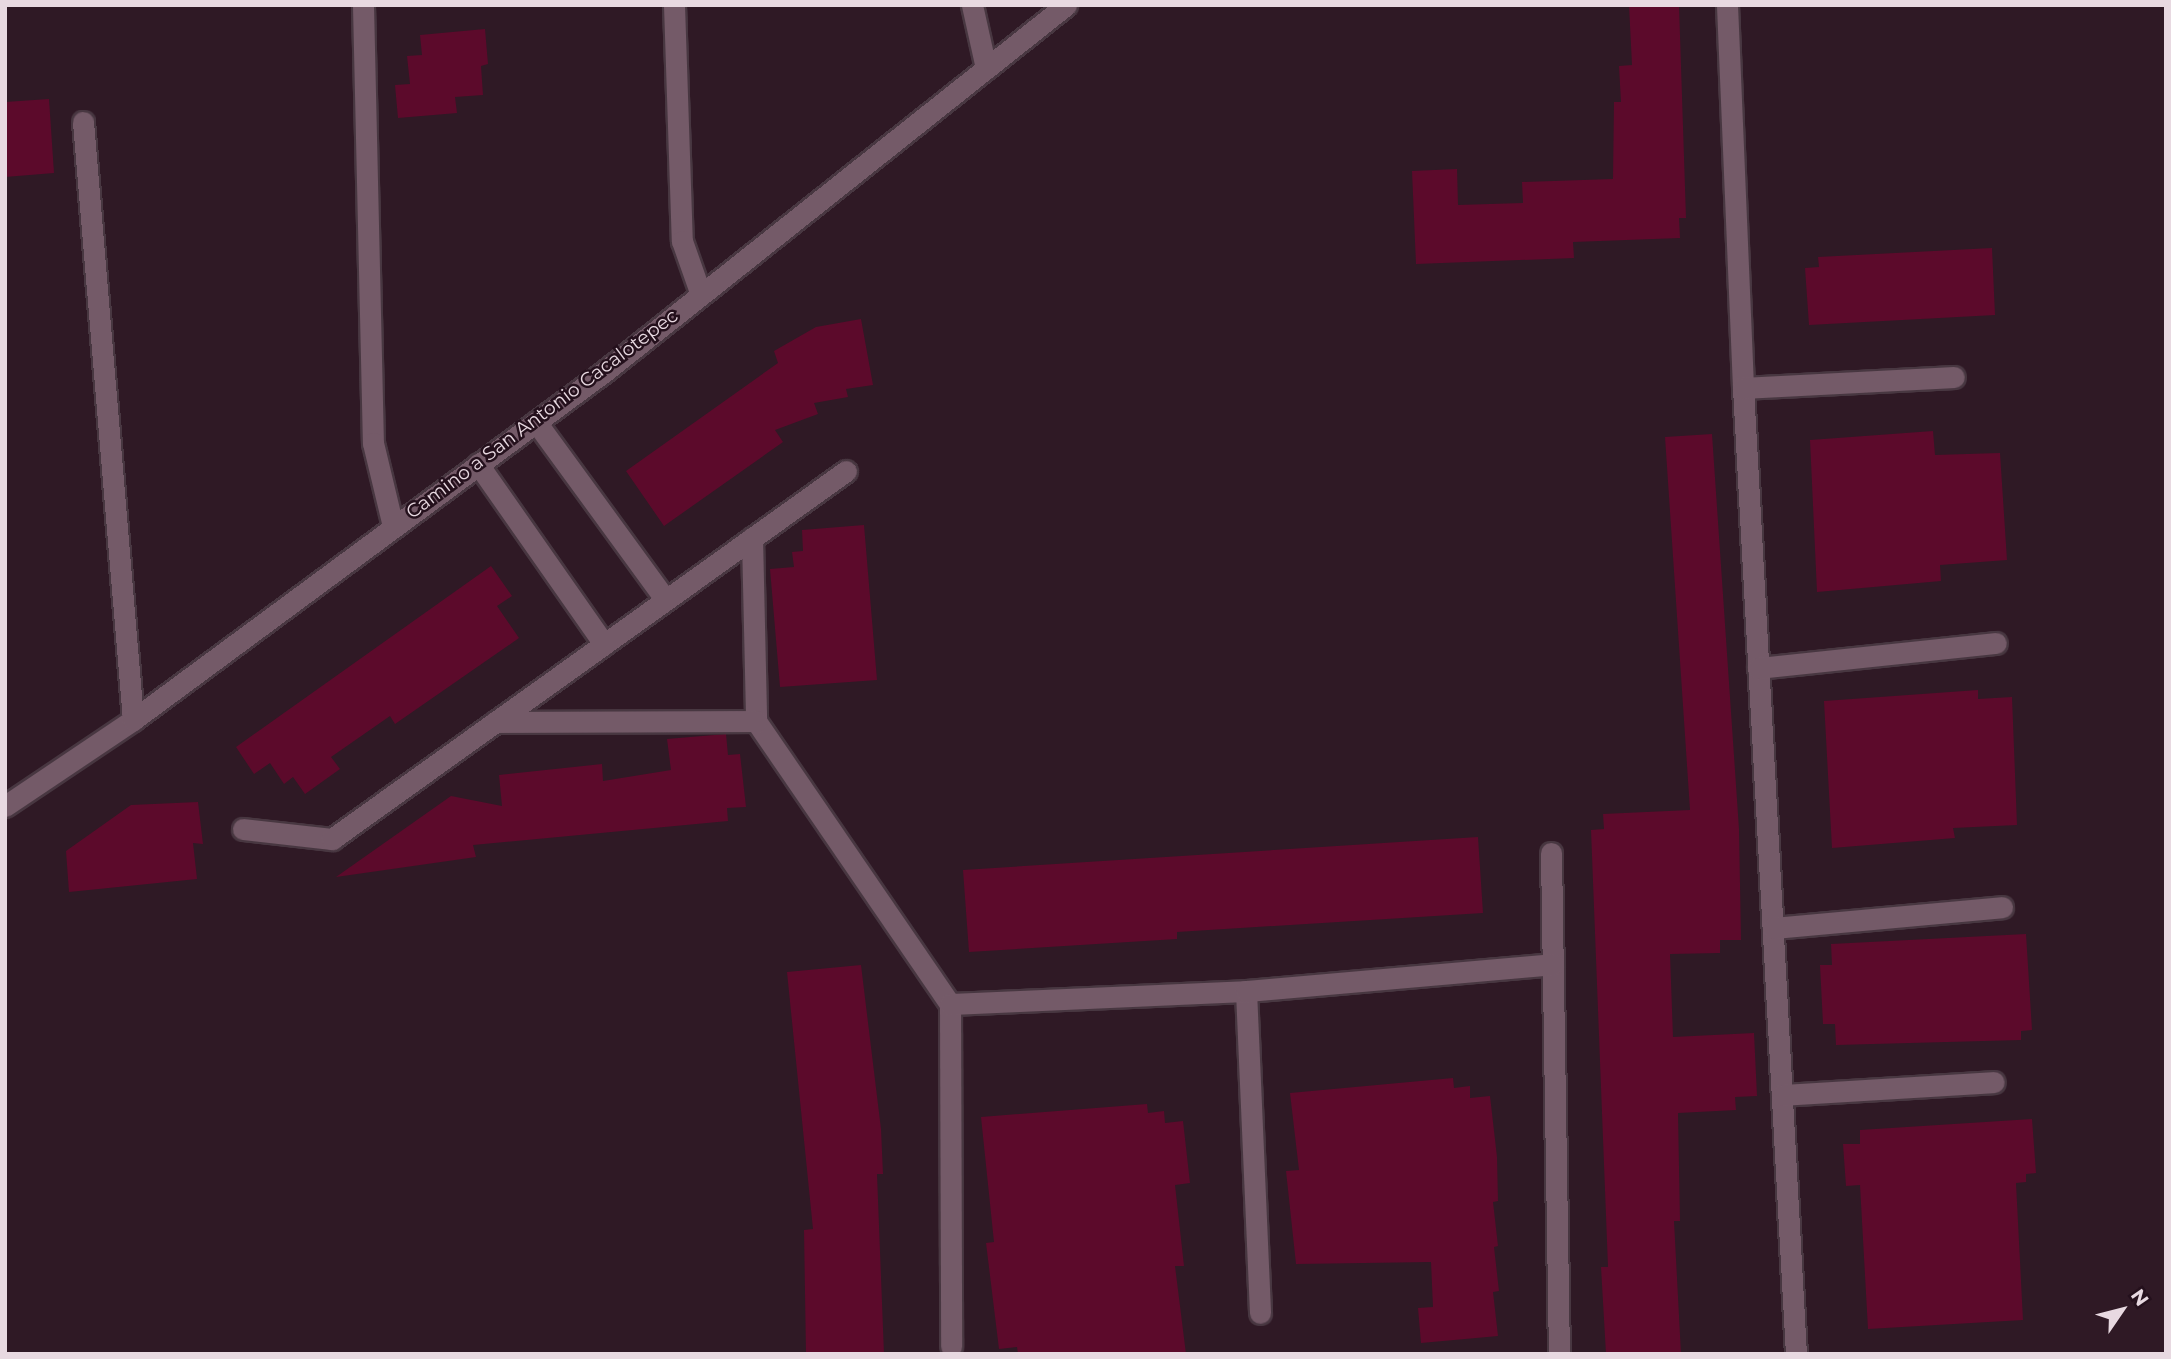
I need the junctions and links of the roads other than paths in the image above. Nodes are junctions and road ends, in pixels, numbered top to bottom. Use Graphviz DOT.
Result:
graph roads {
  1 [pos="363,5"];
  2 [pos="674,5"];
  3 [pos="972,5"];
  4 [pos="1066,5"];
  5 [pos="1727,5"];
  6 [pos="986,68"];
  7 [pos="83,122"];
  8 [pos="701,295"];
  9 [pos="1954,377"];
  10 [pos="1743,388"];
  11 [pos="536,422"];
  12 [pos="478,464"];
  13 [pos="846,471"];
  14 [pos="393,526"];
  15 [pos="752,538"];
  16 [pos="666,600"];
  17 [pos="1996,643"];
  18 [pos="604,644"];
  19 [pos="1758,668"];
  20 [pos="133,720"];
  21 [pos="755,721"];
  22 [pos="495,722"];
  23 [pos="5,806"];
  24 [pos="243,829"];
  25 [pos="1551,853"];
  26 [pos="2002,907"];
  27 [pos="1773,928"];
  28 [pos="1553,964"];
  29 [pos="1246,991"];
  30 [pos="950,1004"];
  31 [pos="1994,1082"];
  32 [pos="1782,1095"];
  33 [pos="1260,1313"];
  34 [pos="951,1346"];
  35 [pos="1559,1354"];
  36 [pos="1796,1354"];
  1 -- 14 [label="street"];
  2 -- 8 [label="street"];
  3 -- 6 [label="street"];
  4 -- 6 [label="street, Camino a San Antonio Cacalotepec"];
  5 -- 10 [label="street"];
  6 -- 8 [label="street, Camino a San Antonio Cacalotepec"];
  7 -- 20 [label="street"];
  8 -- 11 [label="street, Camino a San Antonio Cacalotepec"];
  9 -- 10 [label="street"];
  10 -- 19 [label="street"];
  11 -- 12 [label="street, Camino a San Antonio Cacalotepec"];
  11 -- 16 [label="street"];
  12 -- 14 [label="street, Camino a San Antonio Cacalotepec"];
  12 -- 18 [label="street"];
  13 -- 15 [label="street"];
  14 -- 20 [label="street, Camino a San Antonio Cacalotepec"];
  15 -- 16 [label="street"];
  15 -- 21 [label="street"];
  16 -- 18 [label="street"];
  17 -- 19 [label="street"];
  18 -- 22 [label="street"];
  19 -- 27 [label="street"];
  20 -- 23 [label="street, Camino a San Antonio Cacalotepec"];
  21 -- 22 [label="street"];
  21 -- 30 [label="street"];
  22 -- 24 [label="street"];
  25 -- 28 [label="street"];
  26 -- 27 [label="street"];
  27 -- 32 [label="street"];
  28 -- 29 [label="street"];
  28 -- 35 [label="street"];
  29 -- 30 [label="street"];
  29 -- 33 [label="street"];
  30 -- 34 [label="street"];
  31 -- 32 [label="street"];
  32 -- 36 [label="street"];
}
